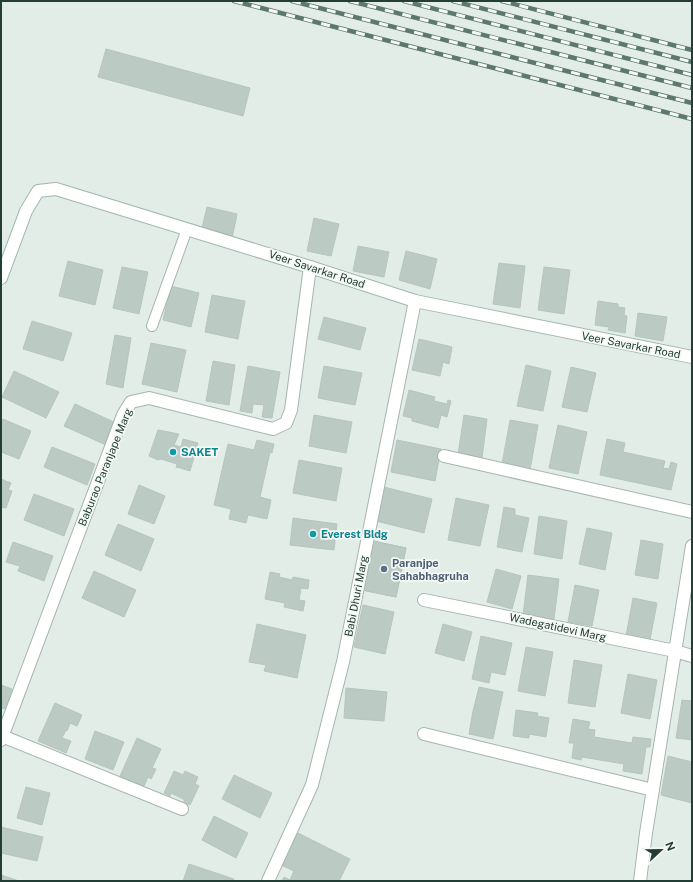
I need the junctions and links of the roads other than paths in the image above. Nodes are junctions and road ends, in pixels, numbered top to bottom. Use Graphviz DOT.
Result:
graph roads {
  1 [pos="187,229"];
  2 [pos="310,267"];
  3 [pos="1,278"];
  4 [pos="415,301"];
  5 [pos="152,326"];
  6 [pos="692,357"];
  7 [pos="444,456"];
  8 [pos="692,512"];
  9 [pos="692,546"];
  10 [pos="424,600"];
  11 [pos="675,651"];
  12 [pos="692,656"];
  13 [pos="424,734"];
  14 [pos="2,738"];
  15 [pos="653,790"];
  16 [pos="182,809"];
  17 [pos="268,881"];
  18 [pos="640,881"];
  1 -- 2 [label="street, Veer Savarkar Road"];
  1 -- 3 [label="street, Veer Savarkar Road"];
  1 -- 5 [label="lane"];
  2 -- 4 [label="street, Veer Savarkar Road"];
  2 -- 14 [label="street, Baburao Paranjape Marg"];
  4 -- 6 [label="street, Veer Savarkar Road"];
  4 -- 17 [label="street, Babi Dhuri Marg"];
  7 -- 8 [label="street"];
  9 -- 11 [label="street"];
  10 -- 11 [label="street, Wadegatidevi Marg"];
  11 -- 12 [label="street, Wadegatidevi Marg"];
  11 -- 15 [label="street"];
  13 -- 15 [label="street"];
  14 -- 16 [label="street"];
  15 -- 18 [label="street"];
}
